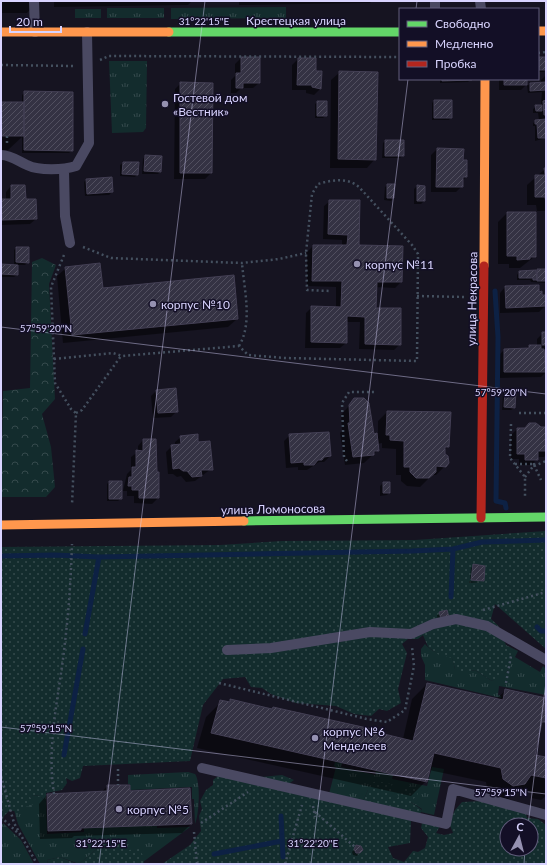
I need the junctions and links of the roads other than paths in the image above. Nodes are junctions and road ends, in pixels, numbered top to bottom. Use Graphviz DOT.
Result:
graph roads {
  1 [pos="34,1"];
  2 [pos="1,32"];
  3 [pos="35,32"];
  4 [pos="86,32"];
  5 [pos="399,32"];
  6 [pos="485,80"];
  7 [pos="1,155"];
  8 [pos="64,170"];
  9 [pos="70,243"];
  10 [pos="546,517"];
  11 [pos="481,518"];
  12 [pos="1,525"];
  13 [pos="227,650"];
  14 [pos="546,660"];
  15 [pos="202,768"];
  16 [pos="546,815"];
  1 -- 3 [label="lane"];
  2 -- 3 [label="street, Крестецкая улица"];
  3 -- 4 [label="street, Крестецкая улица"];
  4 -- 5 [label="street, Крестецкая улица"];
  4 -- 8 [label="lane"];
  6 -- 11 [label="street, улица Некрасова"];
  7 -- 8 [label="lane"];
  8 -- 9 [label="lane"];
  10 -- 11 [label="street, улица Ломоносова"];
  11 -- 12 [label="street, улица Ломоносова"];
  13 -- 14 [label="lane"];
  15 -- 16 [label="lane"];
}
